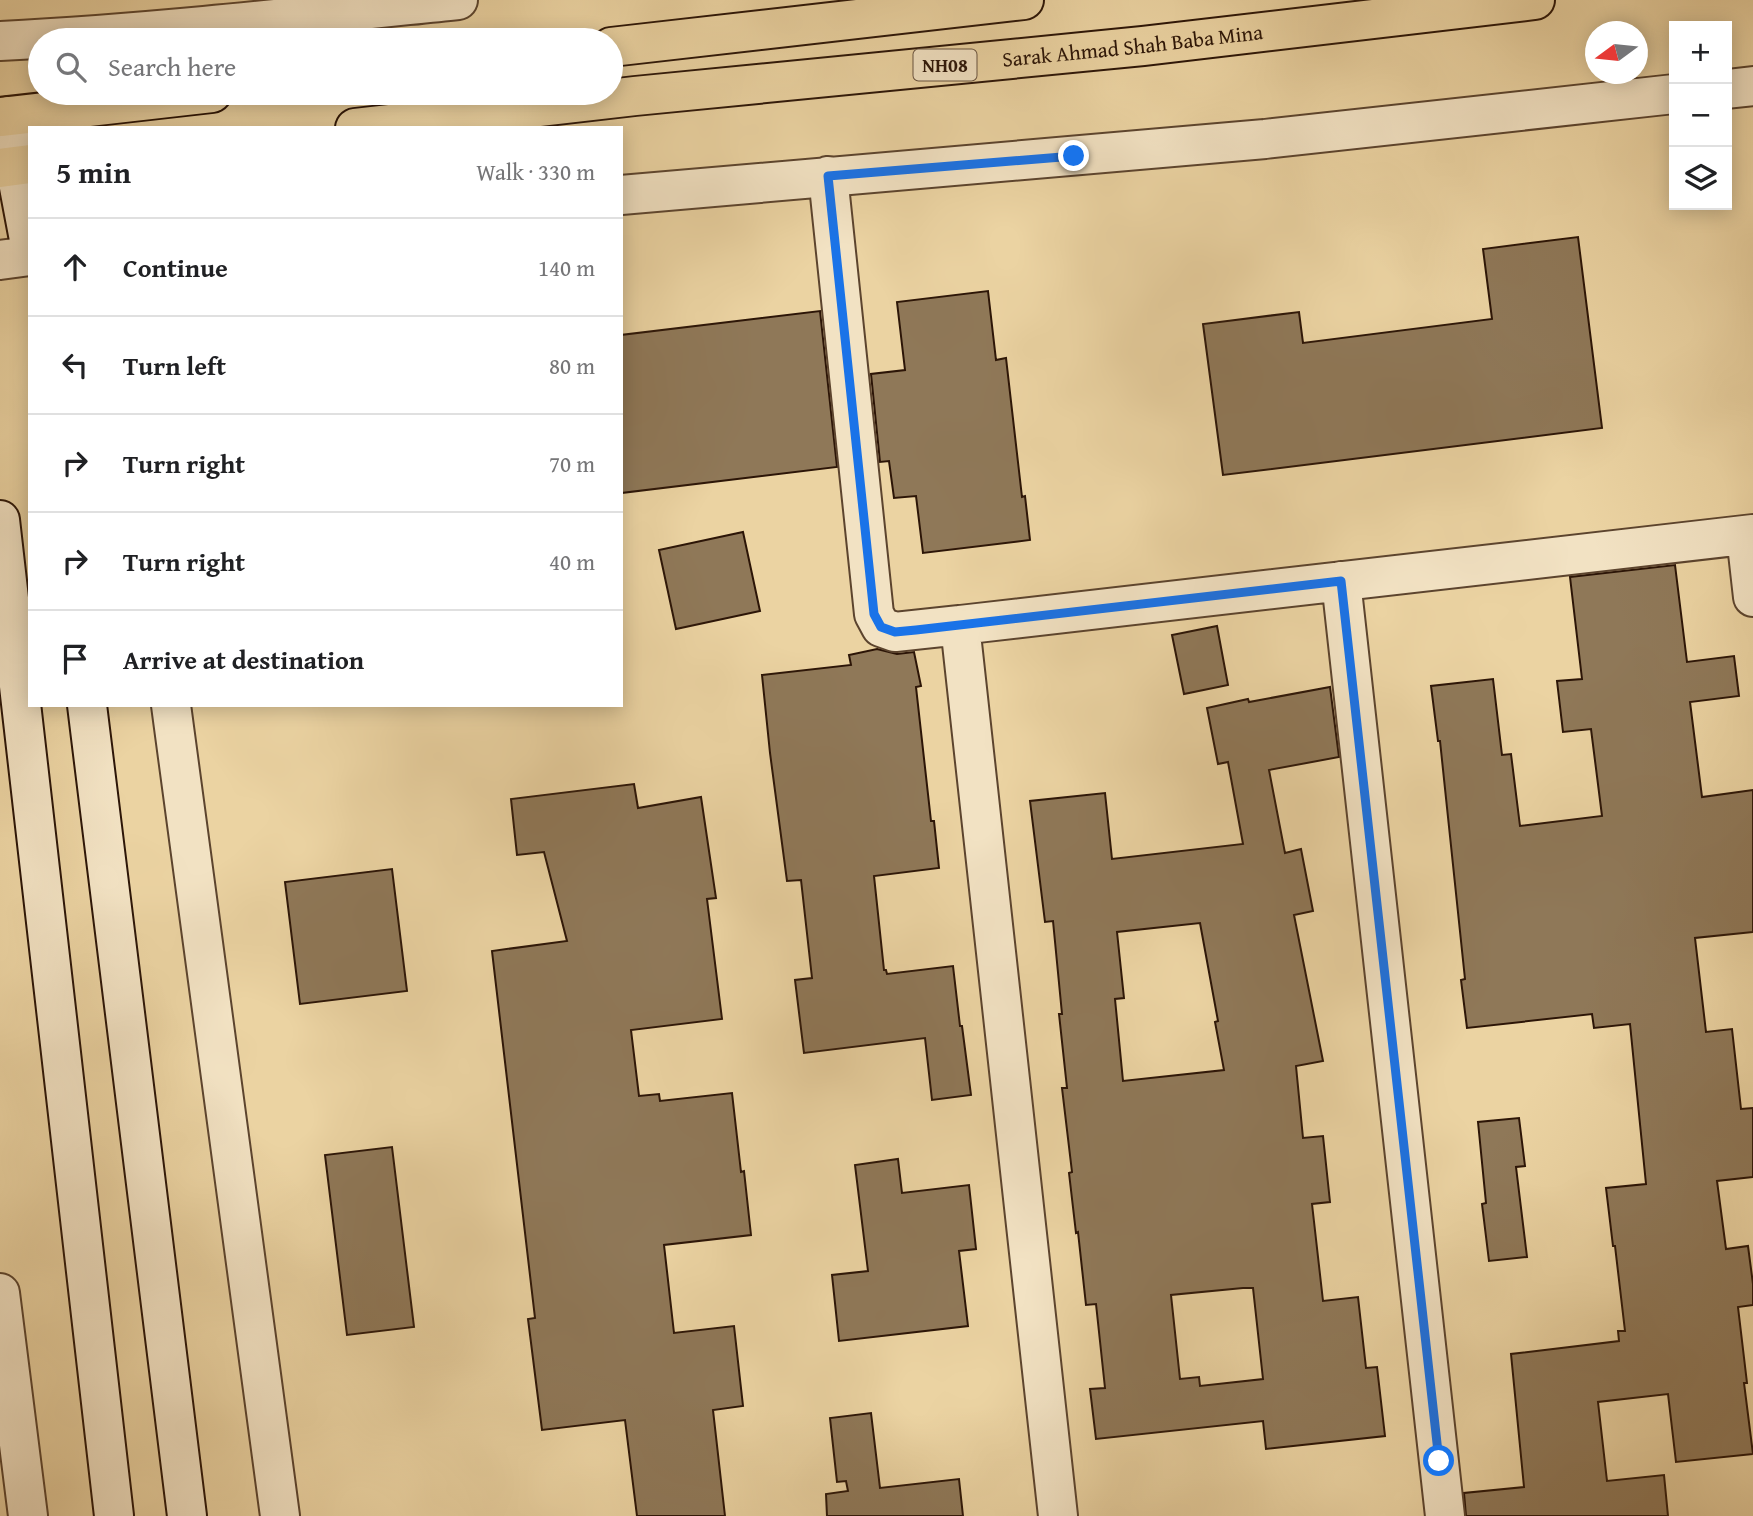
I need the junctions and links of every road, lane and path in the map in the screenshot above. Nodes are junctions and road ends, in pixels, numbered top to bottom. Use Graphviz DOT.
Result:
graph roads {
  1 [pos="458,0"];
  2 [pos="1024,0"];
  3 [pos="1535,0"];
  4 [pos="195,28"];
  5 [pos="28,40"];
  6 [pos="0,41"];
  7 [pos="623,46"];
  8 [pos="1753,86"];
  9 [pos="1732,88"];
  10 [pos="1669,95"];
  11 [pos="623,97"];
  12 [pos="108,105"];
  13 [pos="556,105"];
  14 [pos="5,117"];
  15 [pos="372,126"];
  16 [pos="15,166"];
  17 [pos="828,176"];
  18 [pos="623,195"];
  19 [pos="28,234"];
  20 [pos="28,256"];
  21 [pos="0,260"];
  22 [pos="0,520"];
  23 [pos="1750,535"];
  24 [pos="1341,581"];
  25 [pos="1753,597"];
  26 [pos="960,625"];
  27 [pos="87,707"];
  28 [pos="171,707"];
  29 [pos="0,1293"];
  30 [pos="28,1516"];
  31 [pos="114,1516"];
  32 [pos="187,1516"];
  33 [pos="280,1516"];
  34 [pos="1058,1516"];
  35 [pos="1445,1516"];
  1 -- 4 [label="street"];
  2 -- 7 [label="highway"];
  3 -- 11 [label="highway, Sarak Ahmad Shah Baba Mina / NH08"];
  5 -- 6 [label="street"];
  8 -- 9 [label="street"];
  10 -- 17 [label="street"];
  12 -- 14 [label="highway"];
  13 -- 15 [label="highway, Sarak Ahmad Shah Baba Mina / NH08"];
  14 -- 16 [label="street"];
  16 -- 19 [label="street"];
  17 -- 18 [label="street"];
  17 -- 26 [label="street"];
  20 -- 21 [label="street"];
  22 -- 31 [label="street"];
  23 -- 24 [label="street"];
  23 -- 25 [label="street"];
  24 -- 26 [label="street"];
  24 -- 35 [label="street"];
  26 -- 34 [label="street"];
  27 -- 32 [label="street"];
  28 -- 33 [label="street"];
  29 -- 30 [label="street"];
}
